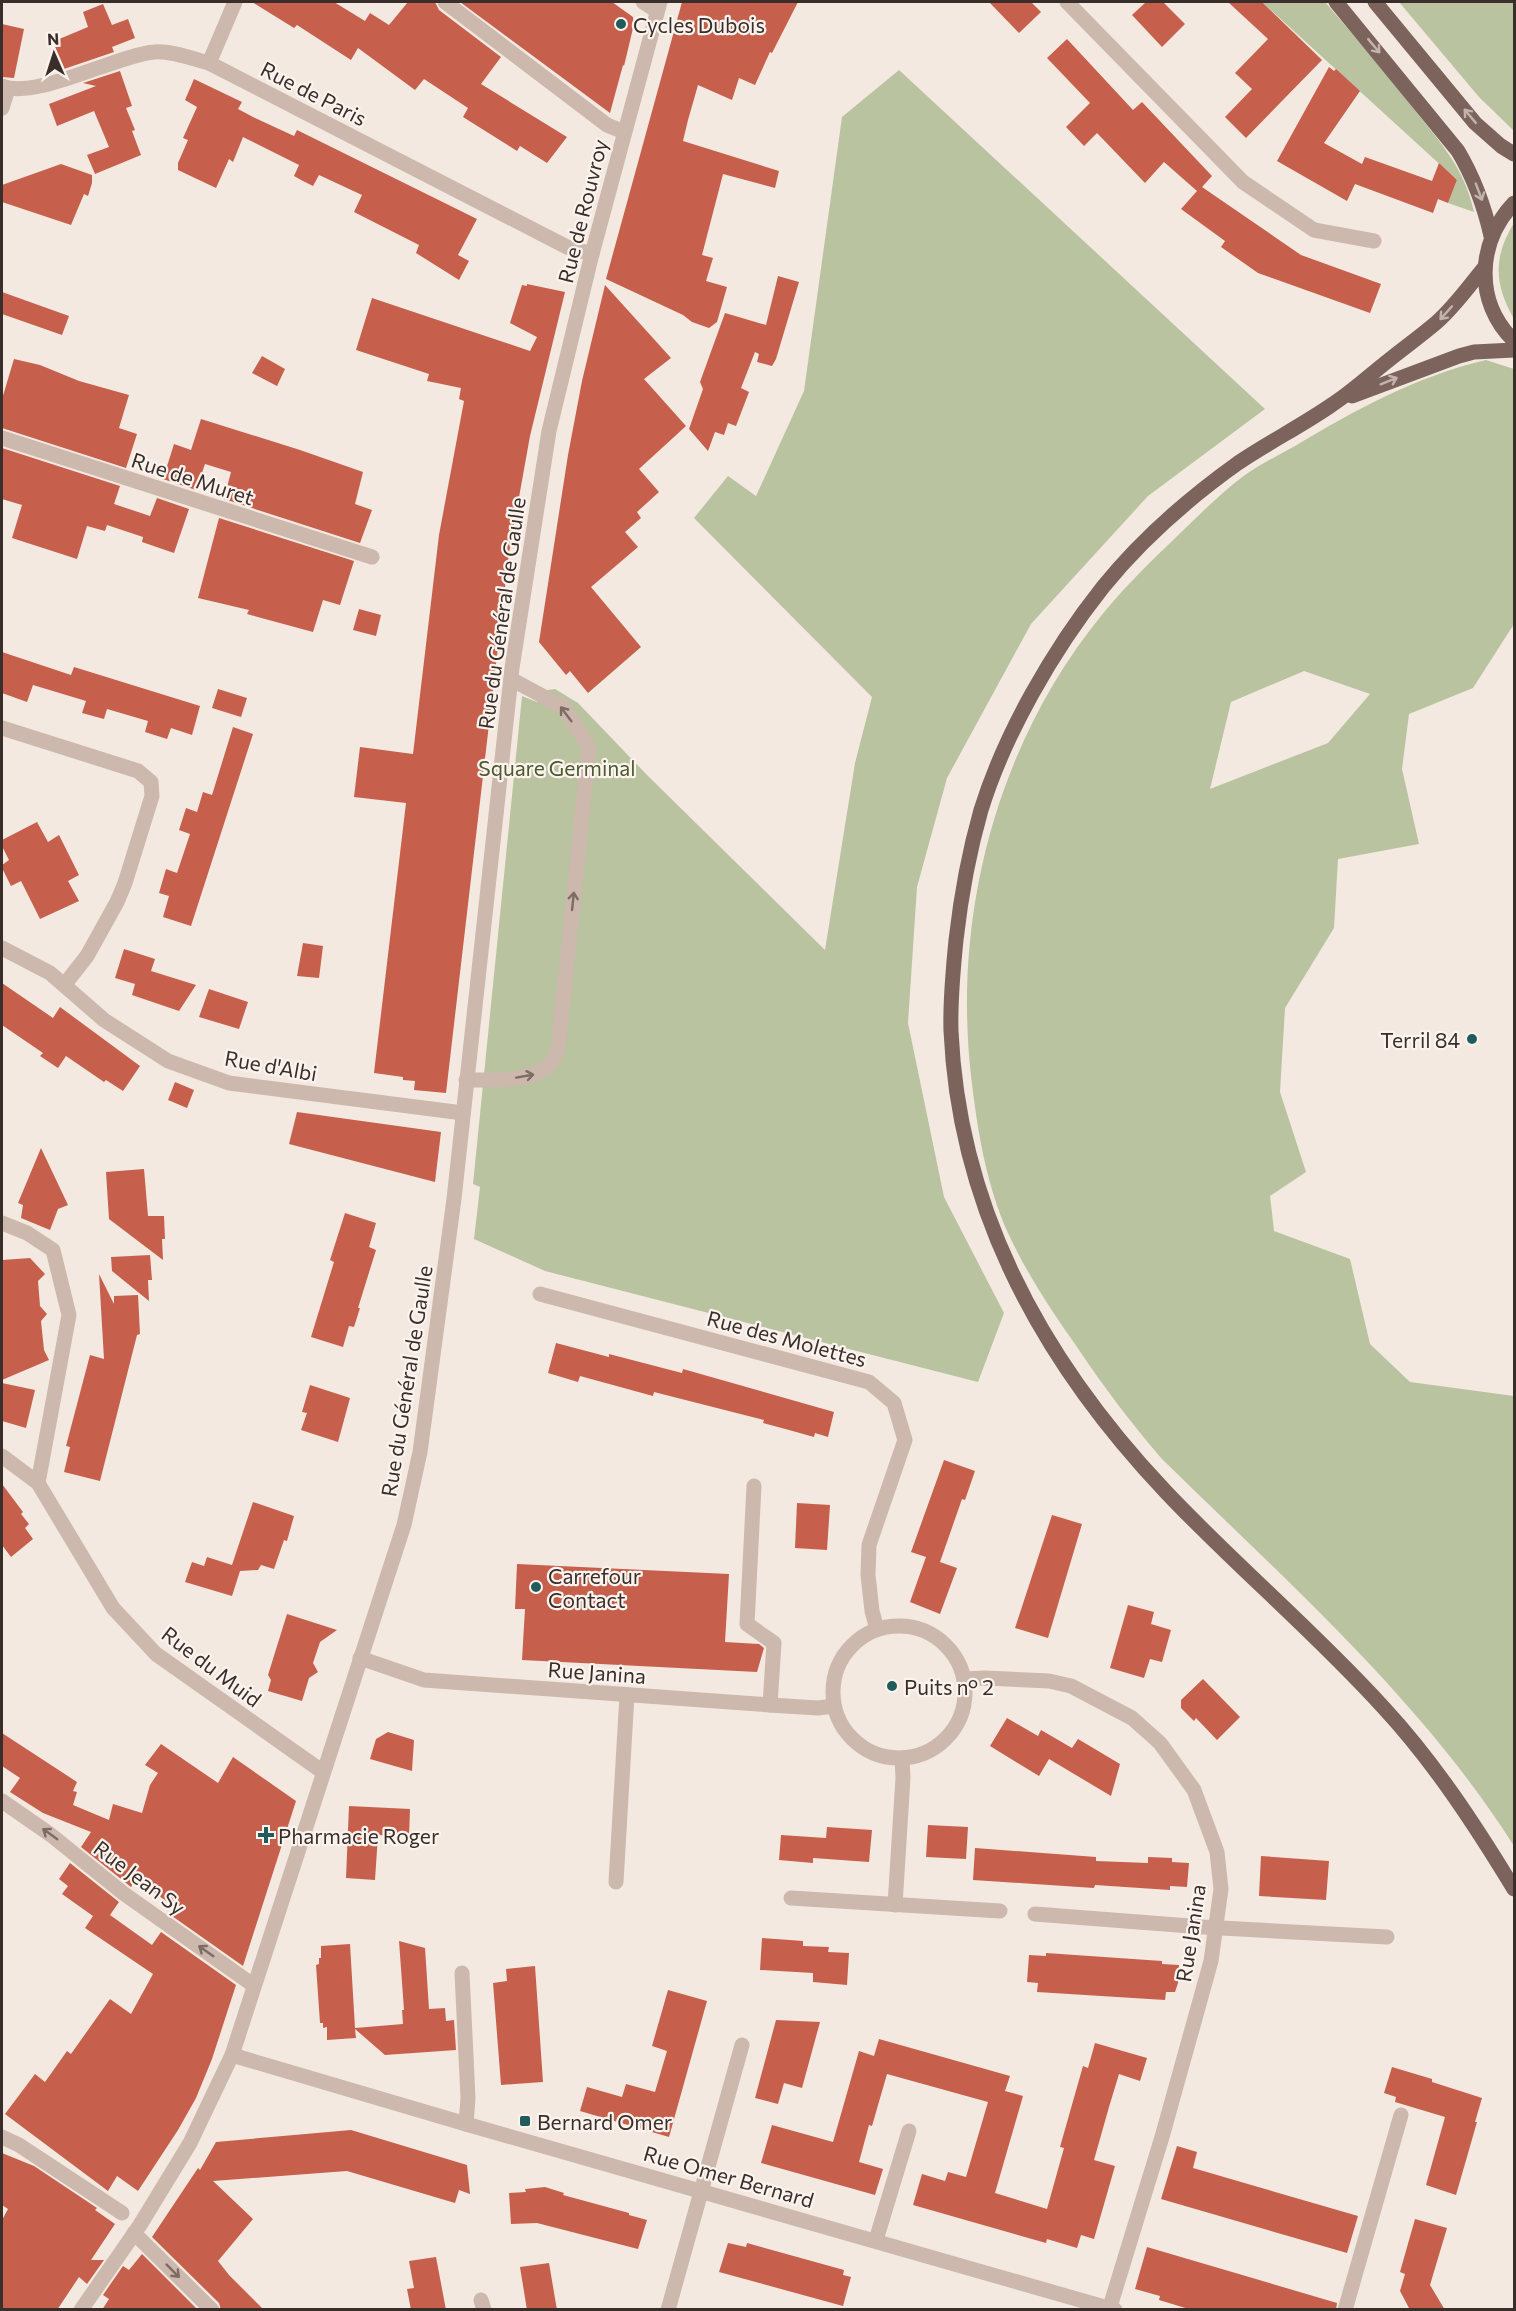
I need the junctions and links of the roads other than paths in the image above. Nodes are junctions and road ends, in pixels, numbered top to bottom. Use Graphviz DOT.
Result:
graph roads {
  1 [pos="235,2"];
  2 [pos="445,2"];
  3 [pos="643,2"];
  4 [pos="1067,2"];
  5 [pos="1336,2"];
  6 [pos="1375,2"];
  7 [pos="659,6"];
  8 [pos="209,63"];
  9 [pos="5,88"];
  10 [pos="2,108"];
  11 [pos="624,132"];
  12 [pos="1515,154"];
  13 [pos="1515,202"];
  14 [pos="1491,236"];
  15 [pos="1374,241"];
  16 [pos="592,254"];
  17 [pos="1484,268"];
  18 [pos="1515,341"];
  19 [pos="1515,350"];
  20 [pos="1335,403"];
  21 [pos="549,431"];
  22 [pos="2,438"];
  23 [pos="372,557"];
  24 [pos="511,679"];
  25 [pos="2,728"];
  26 [pos="2,948"];
  27 [pos="65,984"];
  28 [pos="466,1080"];
  29 [pos="463,1113"];
  30 [pos="2,1223"];
  31 [pos="540,1294"];
  32 [pos="2,1456"];
  33 [pos="38,1483"];
  34 [pos="754,1486"];
  35 [pos="877,1629"];
  36 [pos="360,1658"];
  37 [pos="965,1679"];
  38 [pos="627,1695"];
  39 [pos="770,1706"];
  40 [pos="834,1706"];
  41 [pos="902,1759"];
  42 [pos="323,1772"];
  43 [pos="2,1801"];
  44 [pos="616,1882"];
  45 [pos="1515,1889"];
  46 [pos="790,1898"];
  47 [pos="895,1905"];
  48 [pos="1000,1911"];
  49 [pos="1035,1914"];
  50 [pos="1216,1928"];
  51 [pos="1387,1937"];
  52 [pos="462,1973"];
  53 [pos="253,1985"];
  54 [pos="742,2046"];
  55 [pos="232,2055"];
  56 [pos="1401,2115"];
  57 [pos="466,2124"];
  58 [pos="909,2131"];
  59 [pos="2,2137"];
  60 [pos="702,2190"];
  61 [pos="122,2213"];
  62 [pos="134,2233"];
  63 [pos="876,2240"];
  64 [pos="1111,2309"];
  65 [pos="81,2310"];
  66 [pos="212,2310"];
  67 [pos="668,2310"];
  68 [pos="1346,2310"];
  1 -- 8 [label="street"];
  2 -- 11 [label="street"];
  3 -- 7 [label="street"];
  4 -- 15 [label="street"];
  5 -- 14 [label="main road, one-way"];
  12 -- 6 [label="main road, one-way"];
  7 -- 11 [label="street, Rue de Rouvroy"];
  8 -- 9 [label="street, Rue de Paris"];
  8 -- 16 [label="street, Rue de Paris"];
  9 -- 10 [label="street"];
  11 -- 16 [label="street, Rue de Rouvroy"];
  13 -- 14 [label="main road"];
  14 -- 17 [label="main road"];
  16 -- 21 [label="street, Rue de Rouvroy"];
  17 -- 18 [label="main road"];
  17 -- 20 [label="main road, one-way"];
  20 -- 19 [label="main road, one-way"];
  20 -- 45 [label="main road"];
  21 -- 24 [label="street, Rue du Général de Gaulle"];
  22 -- 23 [label="street, Rue de Muret"];
  24 -- 28 [label="street, Rue du Général de Gaulle"];
  28 -- 24 [label="street, one-way"];
  25 -- 27 [label="street"];
  26 -- 27 [label="street, Rue d'Albi"];
  27 -- 29 [label="street, Rue d'Albi"];
  28 -- 29 [label="street, Rue du Général de Gaulle"];
  29 -- 36 [label="street, Rue du Général de Gaulle"];
  30 -- 33 [label="street"];
  31 -- 35 [label="street, Rue des Molettes"];
  32 -- 33 [label="street, Rue du Muid"];
  33 -- 42 [label="street, Rue du Muid"];
  34 -- 39 [label="street"];
  35 -- 37 [label="street"];
  35 -- 40 [label="street"];
  36 -- 38 [label="street, Rue Janina"];
  36 -- 42 [label="street, Rue du Général de Gaulle"];
  37 -- 41 [label="street"];
  37 -- 50 [label="street, Rue Janina"];
  38 -- 39 [label="street, Rue Janina"];
  38 -- 44 [label="street"];
  39 -- 40 [label="street, Rue Janina"];
  40 -- 41 [label="street"];
  41 -- 47 [label="street"];
  42 -- 53 [label="street, Rue du Général de Gaulle"];
  53 -- 43 [label="street, Rue Jean Sy, one-way"];
  46 -- 47 [label="street"];
  47 -- 48 [label="street"];
  49 -- 50 [label="street"];
  50 -- 51 [label="street"];
  50 -- 64 [label="street, Rue Janina"];
  52 -- 57 [label="street"];
  53 -- 55 [label="street, Rue du Général de Gaulle"];
  54 -- 60 [label="street"];
  55 -- 57 [label="street, Rue Omer Bernard"];
  55 -- 62 [label="street, Rue du Général de Gaulle"];
  56 -- 68 [label="street"];
  57 -- 60 [label="street, Rue Omer Bernard"];
  58 -- 63 [label="street"];
  59 -- 61 [label="street"];
  60 -- 63 [label="street, Rue Omer Bernard"];
  60 -- 67 [label="street"];
  62 -- 65 [label="street, Rue du Général de Gaulle"];
  62 -- 66 [label="street, one-way"];
  63 -- 64 [label="street, Rue Omer Bernard"];
}
